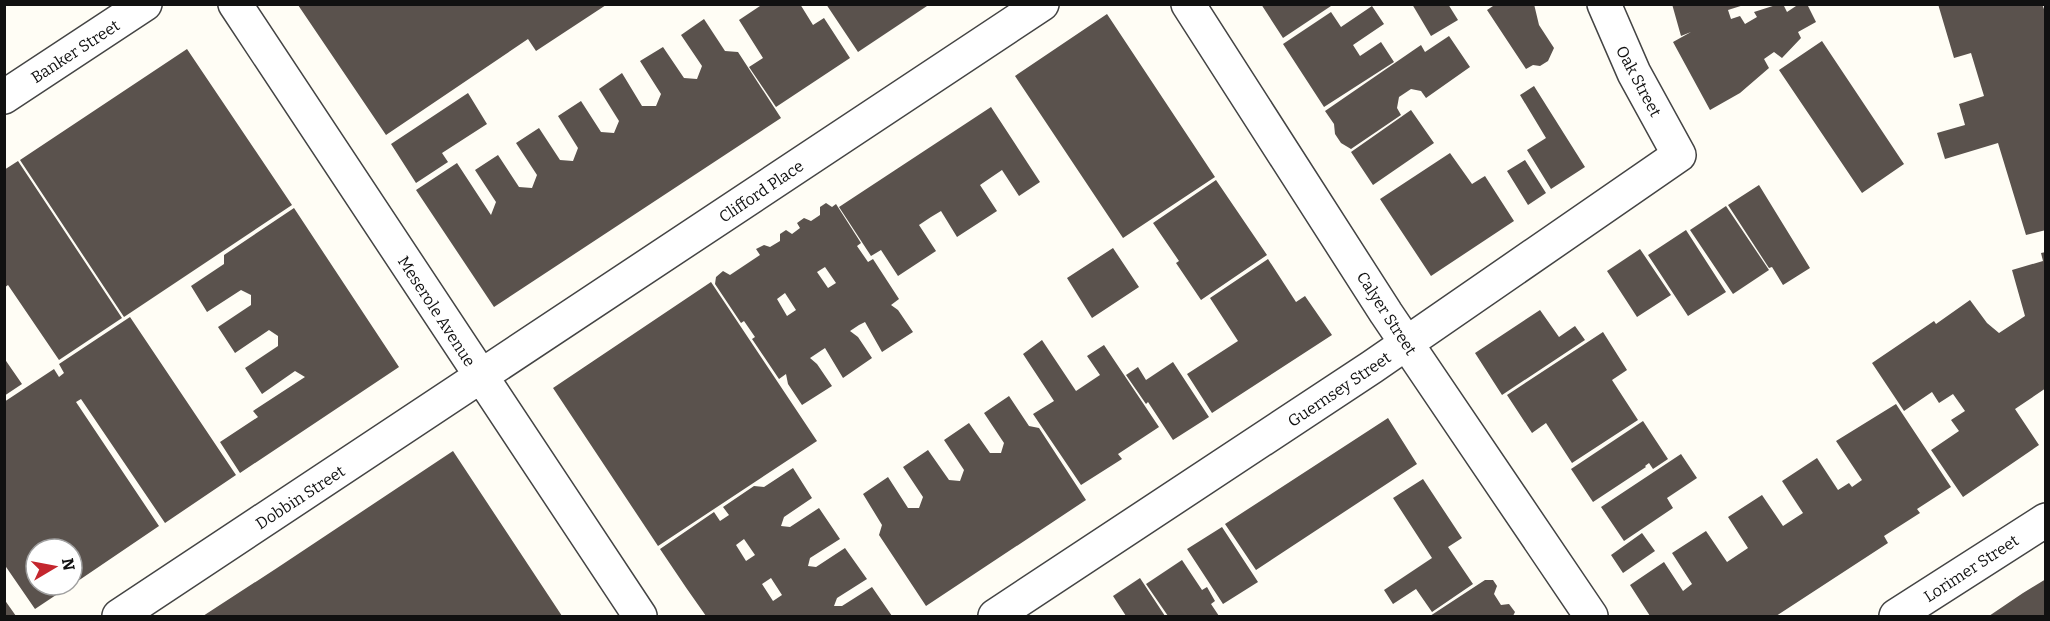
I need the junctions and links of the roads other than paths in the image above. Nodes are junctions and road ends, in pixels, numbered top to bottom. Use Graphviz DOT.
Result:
graph roads {
  1 [pos="145,4"];
  2 [pos="235,4"];
  3 [pos="1042,4"];
  4 [pos="1188,4"];
  5 [pos="1604,4"];
  6 [pos="4,97"];
  7 [pos="1679,155"];
  8 [pos="1407,343"];
  9 [pos="481,377"];
  10 [pos="2046,520"];
  11 [pos="119,616"];
  12 [pos="640,616"];
  13 [pos="994,616"];
  14 [pos="1591,616"];
  15 [pos="1896,616"];
  1 -- 6 [label="street, Banker Street"];
  2 -- 9 [label="street, Meserole Avenue"];
  3 -- 9 [label="street, Clifford Place"];
  4 -- 8 [label="street, Calyer Street"];
  5 -- 7 [label="street, Oak Street"];
  7 -- 8 [label="street, Guernsey Street"];
  8 -- 13 [label="street, Guernsey Street"];
  8 -- 14 [label="street, Calyer Street"];
  9 -- 11 [label="street, Dobbin Street"];
  9 -- 12 [label="street, Meserole Avenue"];
  10 -- 15 [label="street, Lorimer Street"];
}
